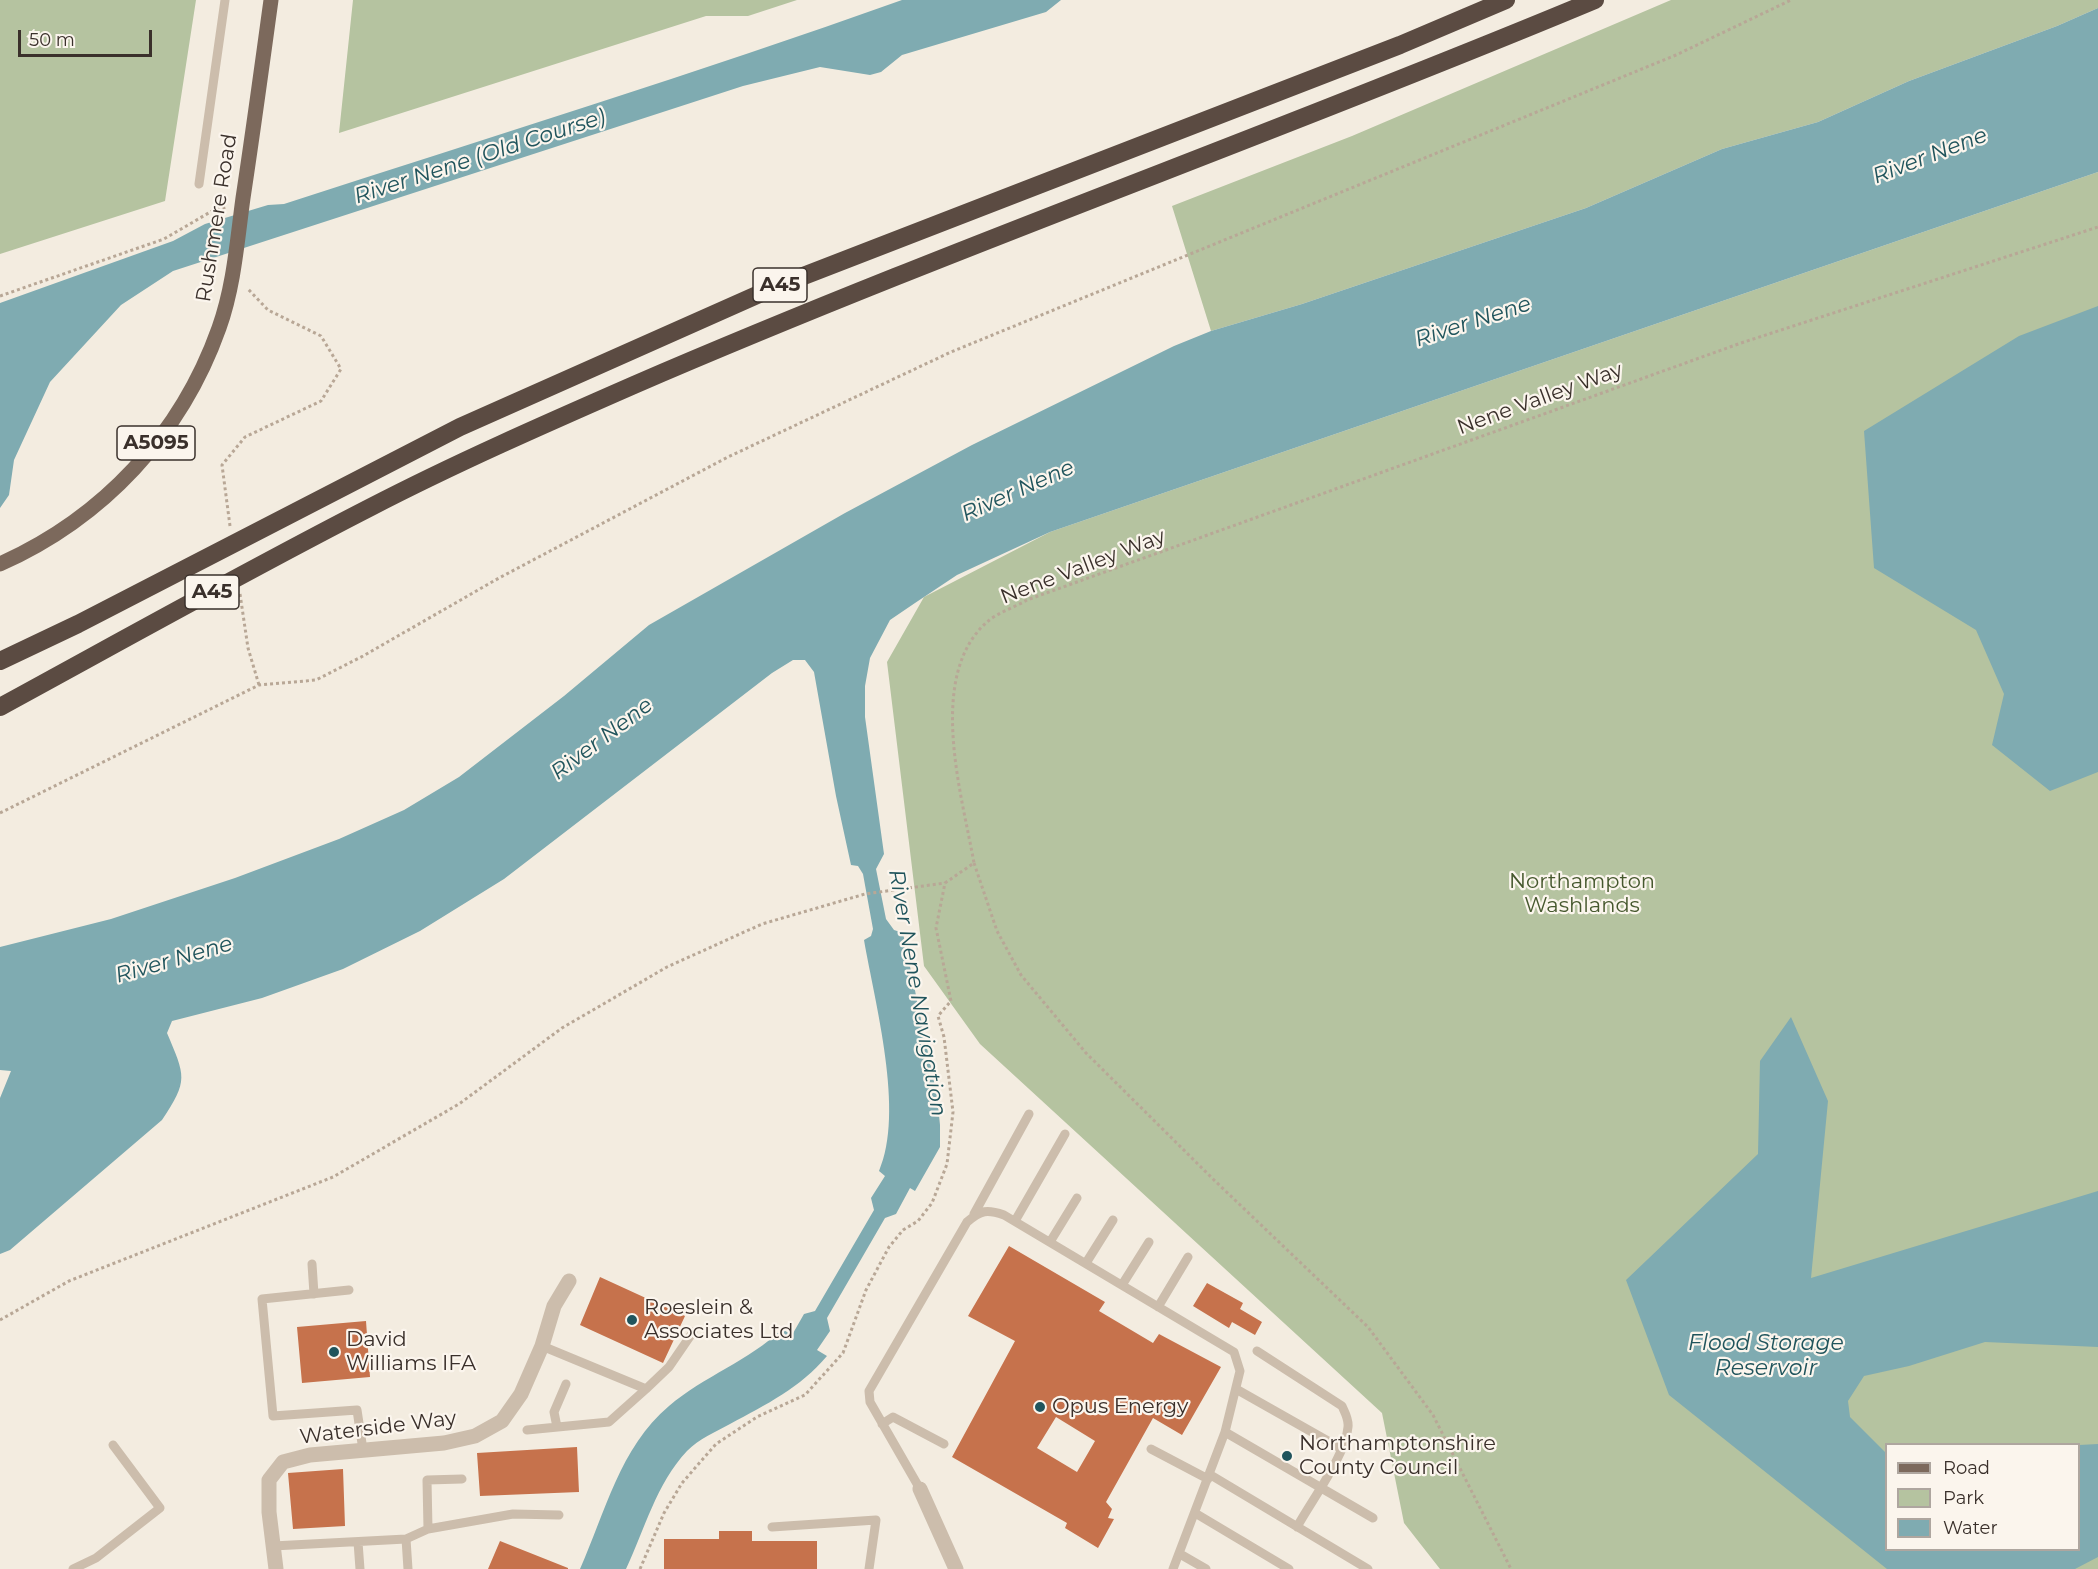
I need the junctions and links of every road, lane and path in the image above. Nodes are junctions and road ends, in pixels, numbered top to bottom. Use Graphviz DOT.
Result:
graph roads {
  1 [pos="225,0"];
  2 [pos="271,0"];
  3 [pos="1506,0"];
  4 [pos="1595,0"];
  5 [pos="1791,0"];
  6 [pos="199,184"];
  7 [pos="243,205"];
  8 [pos="2098,226"];
  9 [pos="234,268"];
  10 [pos="0,296"];
  11 [pos="222,465"];
  12 [pos="0,564"];
  13 [pos="78,624"];
  14 [pos="248,648"];
  15 [pos="0,662"];
  16 [pos="0,668"];
  17 [pos="52,678"];
  18 [pos="259,685"];
  19 [pos="0,707"];
  20 [pos="0,720"];
  21 [pos="0,813"];
  22 [pos="974,863"];
  23 [pos="945,883"];
  24 [pos="1029,1114"];
  25 [pos="1065,1134"];
  26 [pos="1077,1198"];
  27 [pos="973,1217"];
  28 [pos="1113,1220"];
  29 [pos="1015,1221"];
  30 [pos="1050,1242"];
  31 [pos="1149,1242"];
  32 [pos="1188,1257"];
  33 [pos="1086,1263"];
  34 [pos="312,1264"];
  35 [pos="569,1281"];
  36 [pos="1122,1285"];
  37 [pos="349,1290"];
  38 [pos="314,1294"];
  39 [pos="1158,1307"];
  40 [pos="0,1320"];
  41 [pos="693,1332"];
  42 [pos="542,1346"];
  43 [pos="1257,1351"];
  44 [pos="566,1384"];
  45 [pos="646,1389"];
  46 [pos="1236,1389"];
  47 [pos="882,1424"];
  48 [pos="557,1427"];
  49 [pos="527,1430"];
  50 [pos="1225,1432"];
  51 [pos="944,1444"];
  52 [pos="113,1445"];
  53 [pos="1151,1449"];
  54 [pos="1342,1449"];
  55 [pos="363,1450"];
  56 [pos="1208,1477"];
  57 [pos="462,1479"];
  58 [pos="1320,1487"];
  59 [pos="920,1489"];
  60 [pos="1195,1513"];
  61 [pos="559,1515"];
  62 [pos="1373,1518"];
  63 [pos="772,1527"];
  64 [pos="1297,1527"];
  65 [pos="428,1529"];
  66 [pos="406,1539"];
  67 [pos="357,1542"];
  68 [pos="273,1546"];
  69 [pos="1180,1554"];
  70 [pos="73,1569"];
  71 [pos="276,1569"];
  72 [pos="360,1569"];
  73 [pos="408,1569"];
  74 [pos="640,1569"];
  75 [pos="869,1569"];
  76 [pos="956,1569"];
  77 [pos="1173,1569"];
  78 [pos="1206,1569"];
  79 [pos="1289,1569"];
  80 [pos="1368,1569"];
  81 [pos="1510,1569"];
  1 -- 6 [label="lane"];
  2 -- 7 [label="main road, Rushmere Road / A5095"];
  3 -- 13 [label="highway, A45"];
  4 -- 17 [label="highway, A45"];
  5 -- 18 [label="path"];
  7 -- 9 [label="main road, Rushmere Road / A5095"];
  7 -- 10 [label="path"];
  8 -- 22 [label="path, Nene Valley Way"];
  9 -- 11 [label="path"];
  9 -- 12 [label="main road, Rushmere Road / A5095"];
  13 -- 15 [label="highway"];
  13 -- 16 [label="highway, A45"];
  14 -- 18 [label="path"];
  17 -- 19 [label="highway, A45"];
  17 -- 20 [label="highway"];
  18 -- 21 [label="path"];
  22 -- 23 [label="path"];
  22 -- 81 [label="path, Nene Valley Way"];
  23 -- 40 [label="path"];
  23 -- 74 [label="path"];
  24 -- 27 [label="lane"];
  25 -- 29 [label="lane"];
  26 -- 30 [label="lane"];
  27 -- 29 [label="lane"];
  27 -- 47 [label="lane"];
  28 -- 33 [label="lane"];
  29 -- 30 [label="lane"];
  30 -- 33 [label="lane"];
  31 -- 36 [label="lane"];
  32 -- 39 [label="lane"];
  33 -- 36 [label="lane"];
  34 -- 38 [label="lane"];
  35 -- 42 [label="street, Waterside Way"];
  36 -- 39 [label="lane"];
  37 -- 38 [label="lane"];
  38 -- 55 [label="lane"];
  39 -- 46 [label="lane"];
  41 -- 45 [label="lane"];
  42 -- 45 [label="lane"];
  42 -- 55 [label="street, Waterside Way"];
  43 -- 54 [label="lane"];
  44 -- 48 [label="lane"];
  45 -- 48 [label="lane"];
  46 -- 50 [label="lane"];
  46 -- 54 [label="lane"];
  47 -- 51 [label="lane"];
  47 -- 59 [label="lane"];
  48 -- 49 [label="lane"];
  50 -- 56 [label="lane"];
  50 -- 58 [label="lane"];
  52 -- 70 [label="lane"];
  53 -- 56 [label="lane"];
  54 -- 58 [label="lane"];
  55 -- 68 [label="street, Waterside Way"];
  56 -- 60 [label="lane"];
  56 -- 64 [label="lane"];
  57 -- 65 [label="lane"];
  58 -- 62 [label="lane"];
  58 -- 64 [label="lane"];
  59 -- 76 [label="street"];
  60 -- 69 [label="lane"];
  60 -- 79 [label="lane"];
  61 -- 65 [label="lane"];
  63 -- 75 [label="lane"];
  64 -- 80 [label="lane"];
  65 -- 66 [label="lane"];
  66 -- 67 [label="lane"];
  66 -- 73 [label="lane"];
  67 -- 68 [label="lane"];
  67 -- 72 [label="lane"];
  68 -- 71 [label="street, Waterside Way"];
  69 -- 77 [label="lane"];
  69 -- 78 [label="lane"];
}
